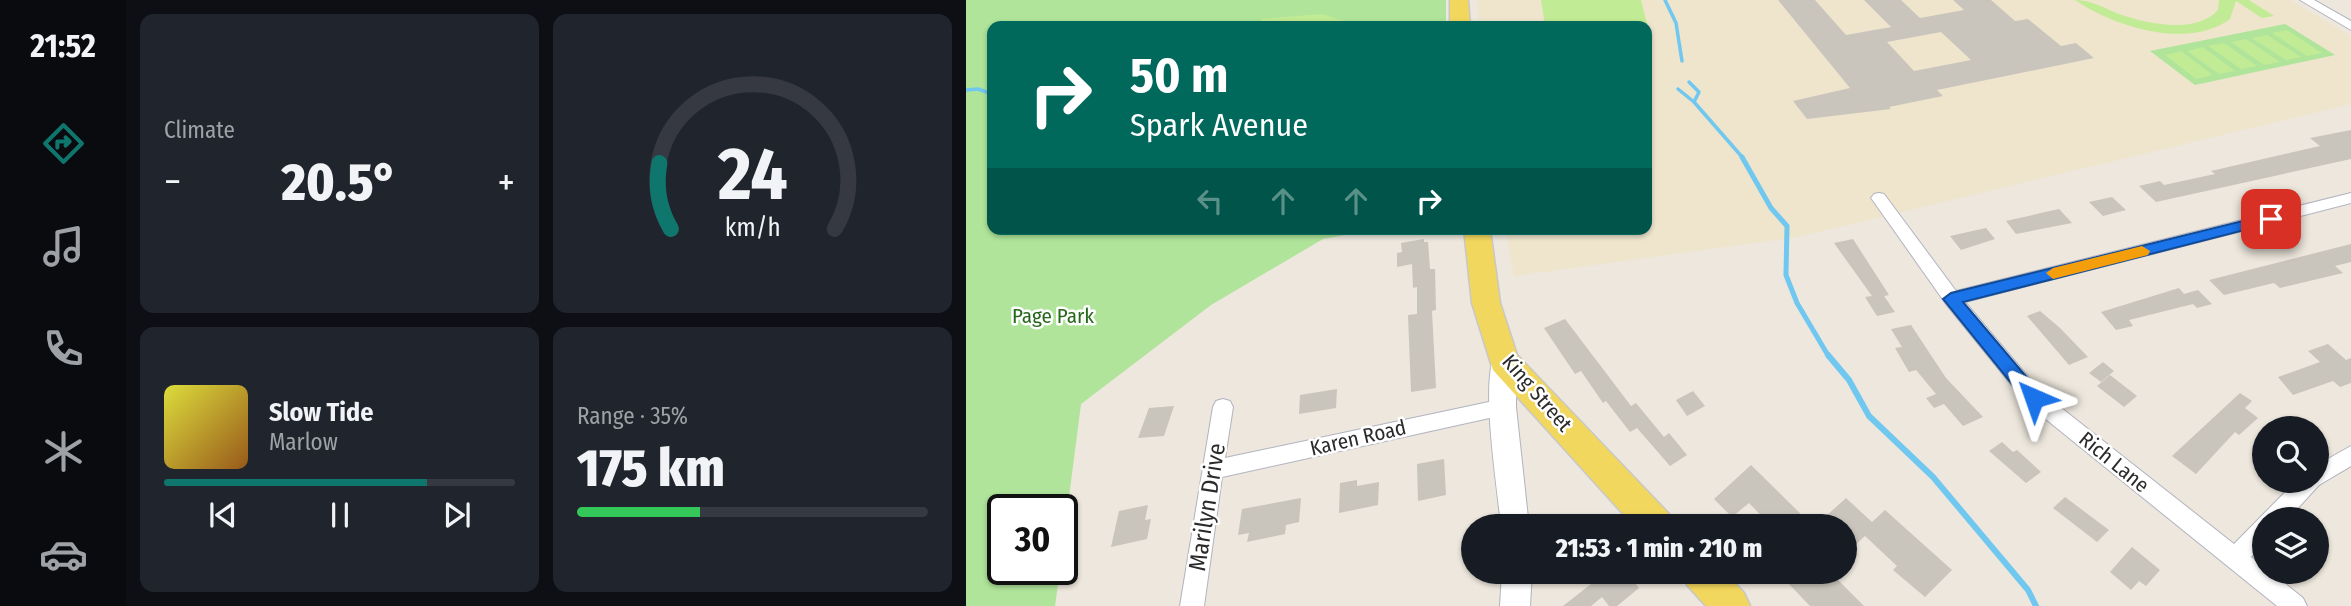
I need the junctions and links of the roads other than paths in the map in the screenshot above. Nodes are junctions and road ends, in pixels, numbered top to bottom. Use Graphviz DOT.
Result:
graph roads {
  1 [pos="1459,0"];
  2 [pos="2306,0"];
  3 [pos="1460,21"];
  4 [pos="2351,26"];
  5 [pos="1879,198"];
  6 [pos="2351,198"];
  7 [pos="1478,235"];
  8 [pos="1951,299"];
  9 [pos="1504,361"];
  10 [pos="1223,407"];
  11 [pos="1503,407"];
  12 [pos="2351,455"];
  13 [pos="2329,469"];
  14 [pos="1213,470"];
  15 [pos="2298,493"];
  16 [pos="2285,507"];
  17 [pos="1514,514"];
  18 [pos="1646,514"];
  19 [pos="2252,540"];
  20 [pos="2235,559"];
  21 [pos="1516,584"];
  22 [pos="1711,584"];
  23 [pos="1192,606"];
  24 [pos="1515,606"];
  25 [pos="1731,606"];
  26 [pos="2295,606"];
  1 -- 3 [label="main road"];
  2 -- 4 [label="street"];
  5 -- 8 [label="street, Rich Lane"];
  6 -- 8 [label="street"];
  7 -- 9 [label="main road, King Street"];
  8 -- 20 [label="street, Rich Lane"];
  9 -- 11 [label="street"];
  9 -- 18 [label="main road, King Street"];
  10 -- 14 [label="street, Marilyn Drive"];
  11 -- 14 [label="street, Karen Road"];
  11 -- 17 [label="street"];
  12 -- 13 [label="street"];
  14 -- 23 [label="street, Marilyn Drive"];
  15 -- 16 [label="street"];
  19 -- 20 [label="street"];
  20 -- 26 [label="street, Rich Lane"];
  21 -- 24 [label="street"];
  22 -- 25 [label="main road"];
}
